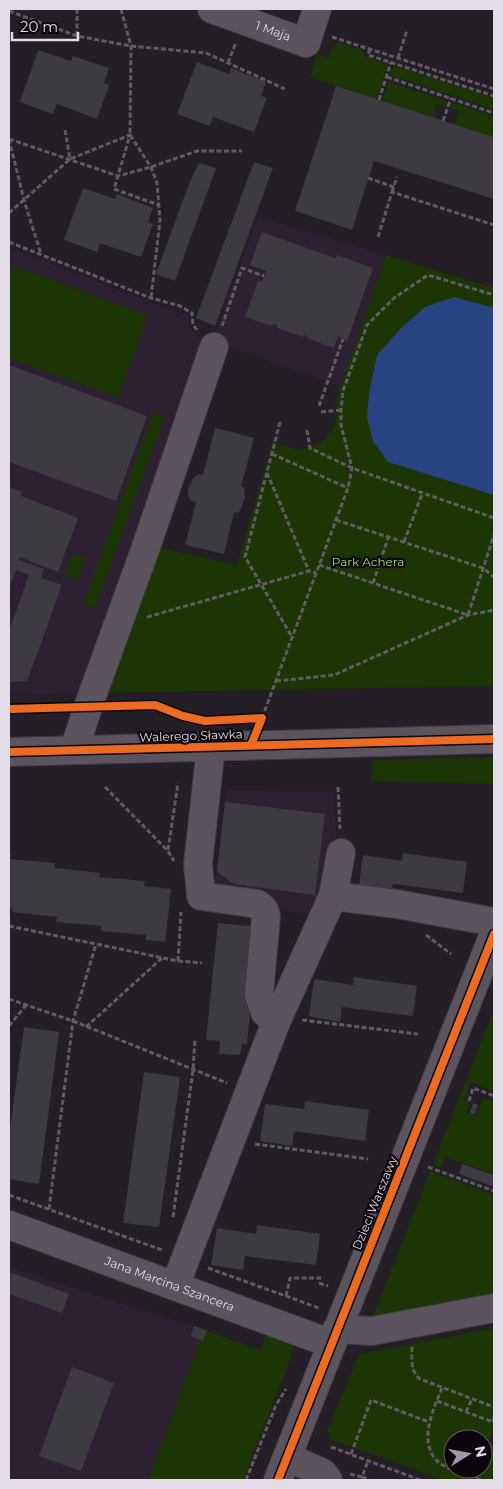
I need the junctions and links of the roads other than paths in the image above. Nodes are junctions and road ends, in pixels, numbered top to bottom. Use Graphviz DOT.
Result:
graph roads {
  1 [pos="212,9"];
  2 [pos="318,9"];
  3 [pos="214,348"];
  4 [pos="494,739"];
  5 [pos="211,747"];
  6 [pos="74,750"];
  7 [pos="9,752"];
  8 [pos="341,853"];
  9 [pos="332,896"];
  10 [pos="494,922"];
  11 [pos="494,934"];
  12 [pos="287,1021"];
  13 [pos="9,1225"];
  14 [pos="175,1286"];
  15 [pos="494,1308"];
  16 [pos="334,1336"];
  17 [pos="282,1469"];
  18 [pos="336,1479"];
  1 -- 2 [label="street, 1 Maja"];
  3 -- 6 [label="street"];
  4 -- 5 [label="street, Walerego Sławka"];
  5 -- 6 [label="street, Walerego Sławka"];
  5 -- 12 [label="street"];
  6 -- 7 [label="street, Walerego Sławka"];
  8 -- 9 [label="street"];
  9 -- 10 [label="street"];
  9 -- 12 [label="street"];
  11 -- 16 [label="street, Dzieci Warszawy"];
  12 -- 14 [label="street"];
  13 -- 14 [label="street, Jana Marcina Szancera"];
  14 -- 16 [label="street, Jana Marcina Szancera"];
  15 -- 16 [label="street, Jana Marcina Szancera"];
  16 -- 17 [label="street, Dzieci Warszawy"];
  17 -- 18 [label="street"];
}
